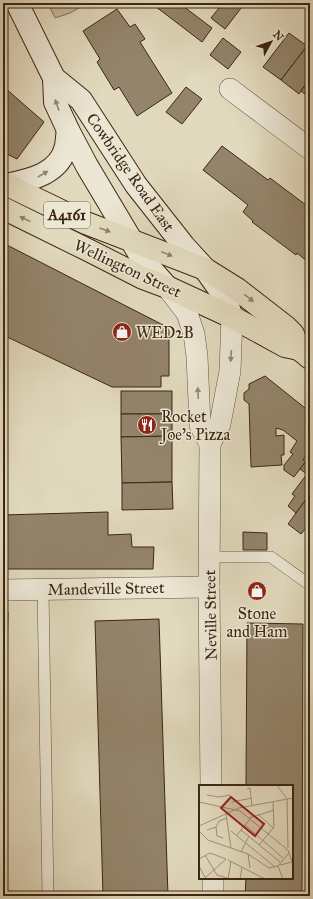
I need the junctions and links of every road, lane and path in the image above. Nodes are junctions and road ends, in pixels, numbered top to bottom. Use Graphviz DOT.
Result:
graph roads {
  1 [pos="17,3"];
  2 [pos="54,78"];
  3 [pos="230,89"];
  4 [pos="68,130"];
  5 [pos="310,149"];
  6 [pos="4,184"];
  7 [pos="3,208"];
  8 [pos="131,240"];
  9 [pos="204,269"];
  10 [pos="167,287"];
  11 [pos="232,317"];
  12 [pos="305,354"];
  13 [pos="210,444"];
  14 [pos="209,557"];
  15 [pos="310,585"];
  16 [pos="209,587"];
  17 [pos="43,589"];
  18 [pos="3,590"];
  19 [pos="212,785"];
  20 [pos="213,879"];
  21 [pos="48,896"];
  22 [pos="213,896"];
  1 -- 2 [label="street, Cowbridge Road East"];
  4 -- 2 [label="street, Cowbridge Road East, one-way"];
  2 -- 9 [label="street, Cowbridge Road East"];
  3 -- 5 [label="street"];
  6 -- 4 [label="street, Cowbridge Road East, one-way"];
  4 -- 8 [label="street, Cowbridge Road East"];
  6 -- 8 [label="main road, Wellington Street / A4161, one-way"];
  10 -- 7 [label="main road, Wellington Street / A4161, one-way"];
  8 -- 9 [label="main road, Wellington Street / A4161, one-way"];
  8 -- 10 [label="street, Cowbridge Road East"];
  9 -- 11 [label="street, Cowbridge Road East"];
  9 -- 12 [label="main road, Cowbridge Road East / A4161, one-way"];
  10 -- 11 [label="main road, Wellington Street / A4161"];
  13 -- 10 [label="street, Neville Street, one-way"];
  11 -- 12 [label="main road, Cowbridge Road East / A4161"];
  11 -- 13 [label="street, Neville Street, one-way"];
  13 -- 14 [label="street, Neville Street"];
  14 -- 15 [label="lane"];
  14 -- 16 [label="street, Neville Street"];
  16 -- 17 [label="street, Mandeville Street"];
  16 -- 19 [label="street, Neville Street"];
  17 -- 18 [label="street, Mandeville Street"];
  17 -- 21 [label="lane"];
  20 -- 22 [label="street"];
}
